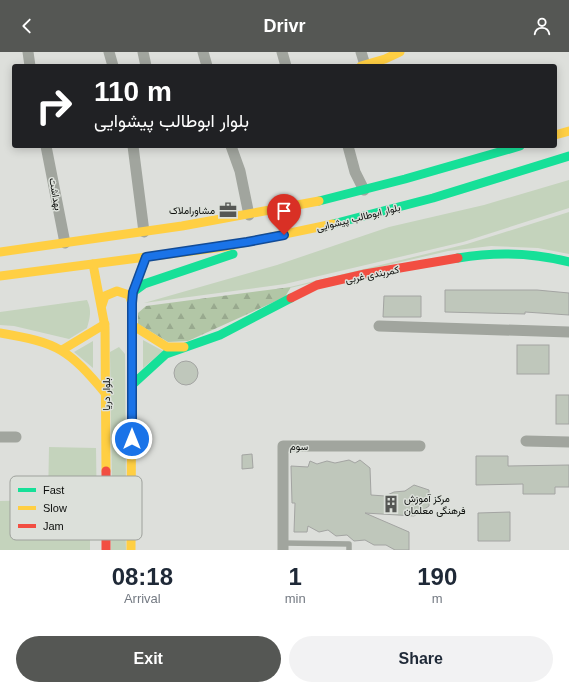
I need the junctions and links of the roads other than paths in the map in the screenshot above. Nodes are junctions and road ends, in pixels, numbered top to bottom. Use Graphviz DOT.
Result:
graph roads {
  1 [pos="28,52"];
  2 [pos="109,52"];
  3 [pos="143,52"];
  4 [pos="203,52"];
  5 [pos="282,52"];
  6 [pos="361,52"];
  7 [pos="400,52"];
  8 [pos="30,64"];
  9 [pos="112,64"];
  10 [pos="146,64"];
  11 [pos="206,64"];
  12 [pos="285,64"];
  13 [pos="363,64"];
  14 [pos="367,64"];
  15 [pos="569,131"];
  16 [pos="557,134"];
  17 [pos="46,148"];
  18 [pos="133,148"];
  19 [pos="232,148"];
  20 [pos="349,148"];
  21 [pos="514,148"];
  22 [pos="569,156"];
  23 [pos="364,190"];
  24 [pos="249,215"];
  25 [pos="302,231"];
  26 [pos="144,232"];
  27 [pos="64,243"];
  28 [pos="0,252"];
  29 [pos="146,257"];
  30 [pos="569,262"];
  31 [pos="94,264"];
  32 [pos="0,276"];
  33 [pos="133,292"];
  34 [pos="132,303"];
  35 [pos="102,305"];
  36 [pos="105,326"];
  37 [pos="379,326"];
  38 [pos="132,327"];
  39 [pos="569,332"];
  40 [pos="0,333"];
  41 [pos="188,347"];
  42 [pos="62,350"];
  43 [pos="132,384"];
  44 [pos="106,394"];
  45 [pos="0,437"];
  46 [pos="16,437"];
  47 [pos="526,442"];
  48 [pos="569,442"];
  49 [pos="420,446"];
  50 [pos="106,476"];
  51 [pos="130,476"];
  52 [pos="131,540"];
  53 [pos="283,546"];
  54 [pos="131,550"];
  55 [pos="349,550"];
  1 -- 8 [label="street"];
  2 -- 9 [label="street"];
  3 -- 10 [label="street"];
  4 -- 11 [label="street"];
  5 -- 12 [label="street"];
  6 -- 13 [label="street"];
  7 -- 14 [label="main road"];
  15 -- 16 [label="main road"];
  17 -- 27 [label="street, بهداشت"];
  18 -- 26 [label="street"];
  19 -- 24 [label="street"];
  20 -- 23 [label="street"];
  21 -- 23 [label="main road"];
  22 -- 25 [label="main road, بلوار ابوطالب پیشوایی"];
  23 -- 24 [label="main road"];
  24 -- 26 [label="main road"];
  25 -- 29 [label="main road, بلوار ابوطالب پیشوایی"];
  25 -- 33 [label="main road"];
  26 -- 27 [label="main road"];
  27 -- 28 [label="main road"];
  29 -- 31 [label="main road, بلوار ابوطالب پیشوایی"];
  29 -- 33 [label="main road"];
  30 -- 41 [label="main road, کمربندی غربی"];
  31 -- 32 [label="main road, بلوار ابوطالب پیشوایی"];
  31 -- 35 [label="main road, بلوار دریا"];
  33 -- 34 [label="main road"];
  34 -- 35 [label="main road"];
  34 -- 38 [label="main road"];
  35 -- 36 [label="main road, بلوار دریا"];
  36 -- 38 [label="main road"];
  36 -- 42 [label="main road"];
  36 -- 44 [label="main road, بلوار دریا"];
  37 -- 39 [label="street"];
  38 -- 41 [label="main road"];
  38 -- 43 [label="main road"];
  40 -- 42 [label="main road"];
  41 -- 43 [label="main road, کمربندی غربی"];
  42 -- 44 [label="main road"];
  43 -- 51 [label="main road"];
  44 -- 50 [label="main road, بلوار دریا"];
  45 -- 46 [label="street"];
  47 -- 48 [label="street"];
  49 -- 53 [label="street, سوم"];
  52 -- 54 [label="main road"];
  53 -- 55 [label="lane"];
}
